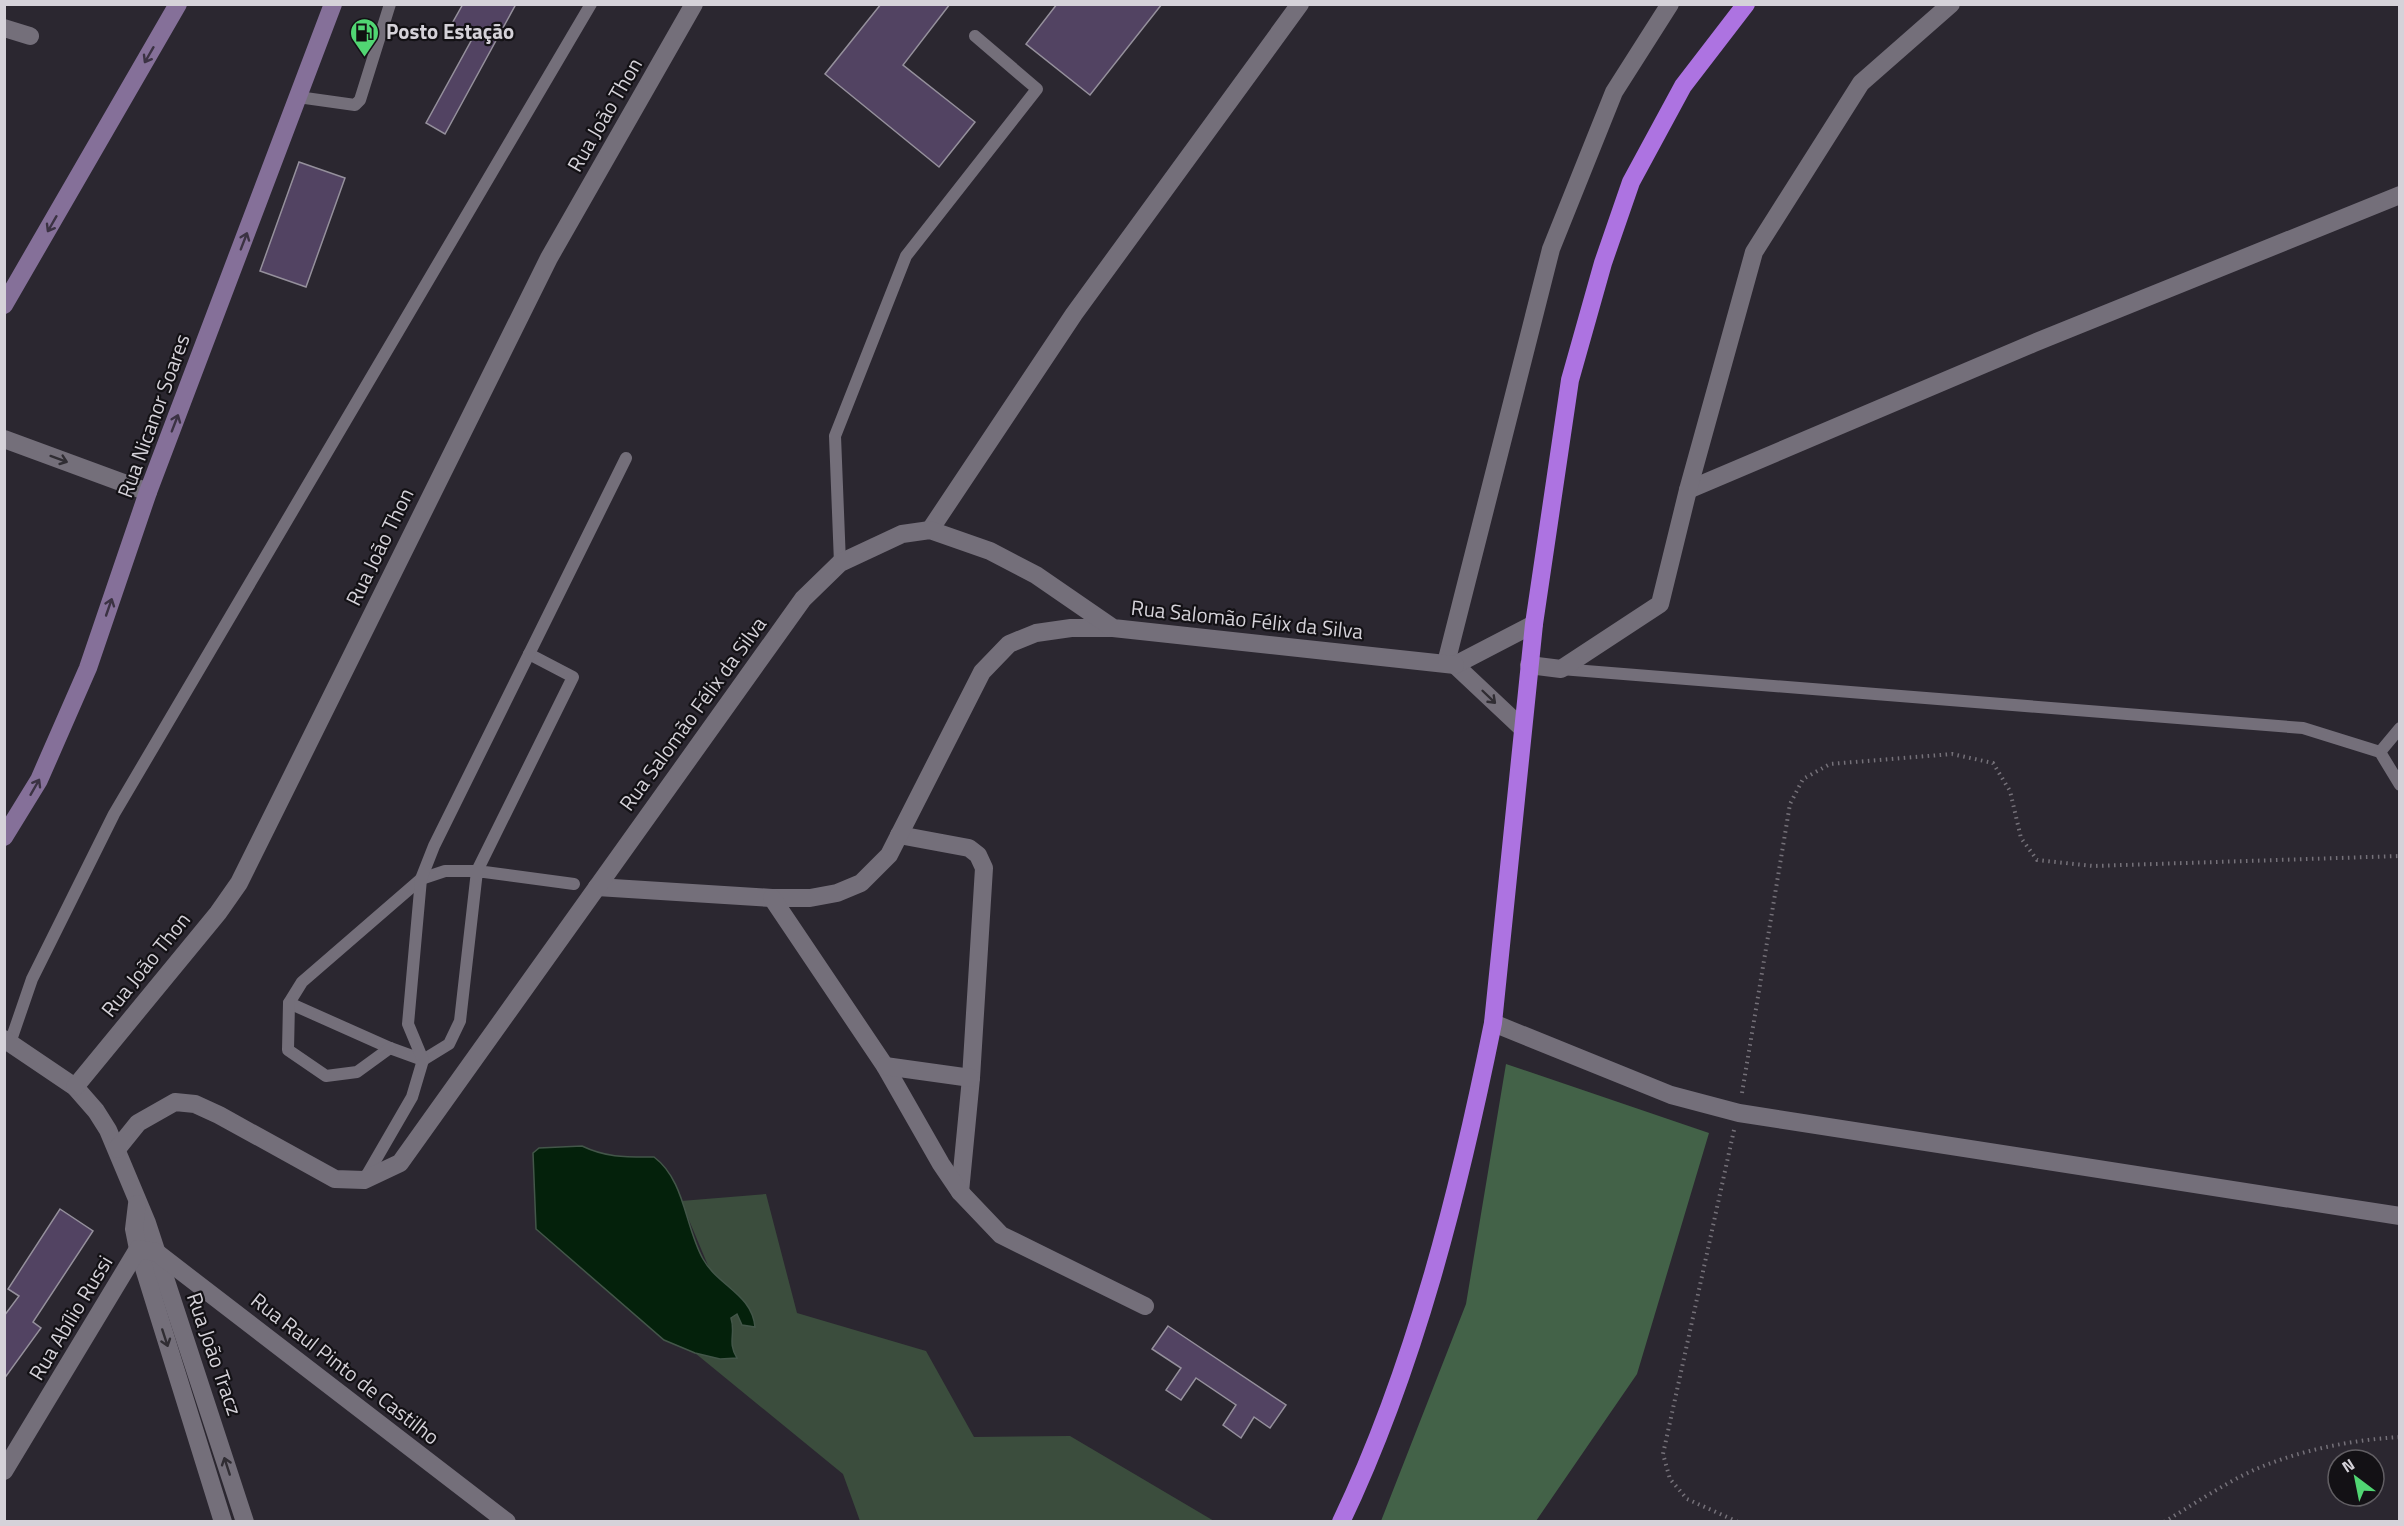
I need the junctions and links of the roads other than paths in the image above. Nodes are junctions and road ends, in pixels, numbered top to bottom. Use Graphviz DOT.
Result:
graph roads {
  1 [pos="178,4"];
  2 [pos="333,4"];
  3 [pos="390,4"];
  4 [pos="591,4"];
  5 [pos="694,4"];
  6 [pos="1300,4"];
  7 [pos="1670,4"];
  8 [pos="1746,4"];
  9 [pos="1951,4"];
  10 [pos="4,28"];
  11 [pos="30,36"];
  12 [pos="975,36"];
  13 [pos="298,97"];
  14 [pos="2400,195"];
  15 [pos="4,306"];
  16 [pos="4,439"];
  17 [pos="626,458"];
  18 [pos="1688,490"];
  19 [pos="148,492"];
  20 [pos="930,530"];
  21 [pos="840,563"];
  22 [pos="1534,624"];
  23 [pos="1113,628"];
  24 [pos="529,654"];
  25 [pos="1451,664"];
  26 [pos="1529,665"];
  27 [pos="1561,669"];
  28 [pos="1522,728"];
  29 [pos="2400,728"];
  30 [pos="2380,752"];
  31 [pos="2400,785"];
  32 [pos="899,835"];
  33 [pos="4,837"];
  34 [pos="477,872"];
  35 [pos="421,879"];
  36 [pos="574,884"];
  37 [pos="597,886"];
  38 [pos="772,898"];
  39 [pos="289,1003"];
  40 [pos="1493,1023"];
  41 [pos="6,1045"];
  42 [pos="390,1048"];
  43 [pos="423,1060"];
  44 [pos="885,1066"];
  45 [pos="971,1078"];
  46 [pos="75,1087"];
  47 [pos="117,1149"];
  48 [pos="364,1180"];
  49 [pos="960,1192"];
  50 [pos="2400,1216"];
  51 [pos="147,1250"];
  52 [pos="1145,1306"];
  53 [pos="4,1471"];
  54 [pos="223,1521"];
  55 [pos="245,1521"];
  56 [pos="507,1521"];
  57 [pos="1341,1521"];
  1 -- 15 [label="street, one-way"];
  2 -- 13 [label="street, Rua Nicanor Soares"];
  3 -- 13 [label="lane"];
  4 -- 41 [label="lane"];
  5 -- 46 [label="street, Rua João Thon"];
  6 -- 20 [label="street"];
  7 -- 25 [label="street"];
  8 -- 22 [label="highway"];
  9 -- 18 [label="street"];
  10 -- 11 [label="street"];
  12 -- 21 [label="lane"];
  19 -- 13 [label="street, Rua Nicanor Soares, one-way"];
  14 -- 18 [label="street"];
  16 -- 19 [label="street, one-way"];
  17 -- 24 [label="lane"];
  18 -- 27 [label="street"];
  33 -- 19 [label="street, Rua Nicanor Soares, one-way"];
  20 -- 21 [label="street, Rua Salomão Félix da Silva"];
  20 -- 23 [label="street, Rua Salomão Félix da Silva"];
  21 -- 37 [label="street, Rua Salomão Félix da Silva"];
  22 -- 25 [label="street"];
  22 -- 26 [label="highway"];
  23 -- 25 [label="street, Rua Salomão Félix da Silva"];
  23 -- 32 [label="street"];
  24 -- 34 [label="lane"];
  24 -- 35 [label="lane"];
  25 -- 28 [label="street, one-way"];
  26 -- 27 [label="street"];
  26 -- 28 [label="highway"];
  27 -- 30 [label="lane"];
  28 -- 40 [label="highway"];
  29 -- 30 [label="lane"];
  30 -- 31 [label="lane"];
  32 -- 38 [label="street"];
  32 -- 45 [label="street"];
  34 -- 35 [label="lane"];
  34 -- 36 [label="lane"];
  34 -- 43 [label="lane"];
  35 -- 39 [label="lane"];
  35 -- 43 [label="lane"];
  37 -- 38 [label="street"];
  37 -- 48 [label="street, Rua Salomão Félix da Silva"];
  38 -- 44 [label="street"];
  39 -- 42 [label="lane"];
  39 -- 42 [label="lane"];
  40 -- 50 [label="street"];
  40 -- 57 [label="highway"];
  41 -- 46 [label="street, Rua João Tracz"];
  42 -- 43 [label="lane"];
  43 -- 48 [label="lane"];
  44 -- 45 [label="street"];
  44 -- 49 [label="street"];
  45 -- 49 [label="street"];
  46 -- 47 [label="street, Rua João Tracz"];
  47 -- 48 [label="street, Rua Salomão Félix da Silva"];
  47 -- 51 [label="street, Rua João Tracz"];
  49 -- 52 [label="street"];
  51 -- 53 [label="street, Rua Abílio Russi"];
  51 -- 54 [label="street, Rua João Tracz, one-way"];
  55 -- 51 [label="street, Rua João Tracz, one-way"];
  51 -- 56 [label="street, Rua Raul Pinto de Castilho"];
}
